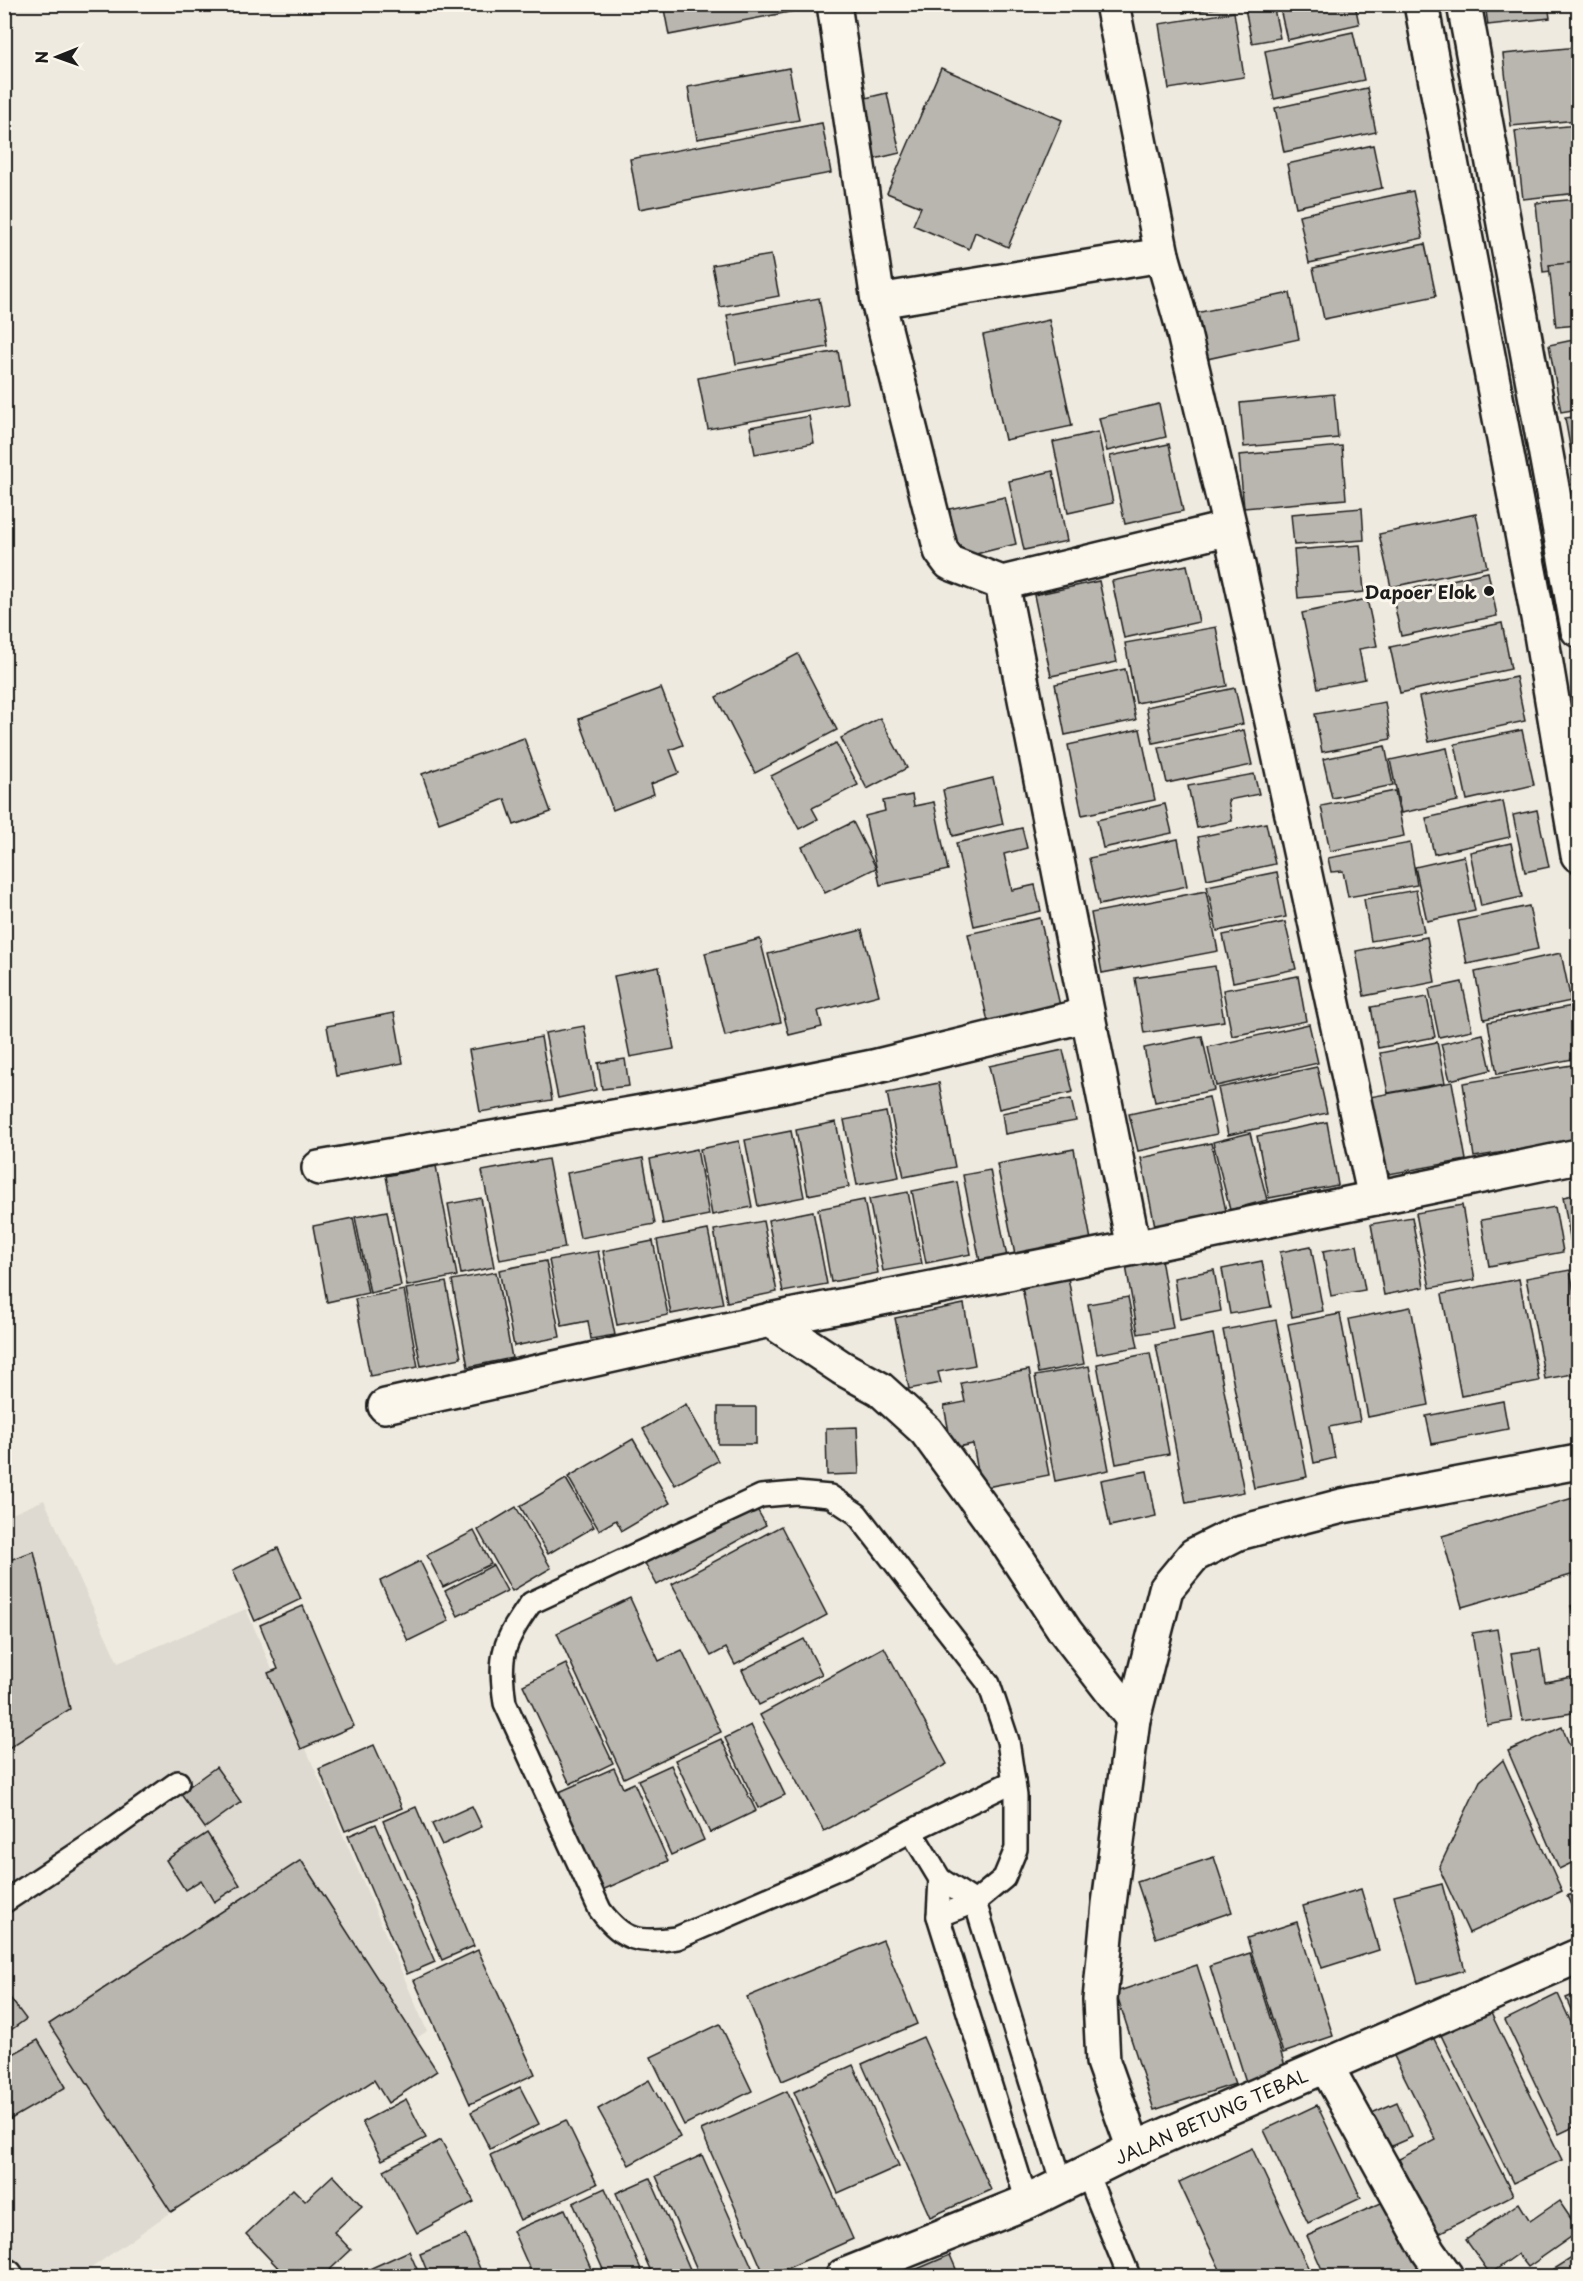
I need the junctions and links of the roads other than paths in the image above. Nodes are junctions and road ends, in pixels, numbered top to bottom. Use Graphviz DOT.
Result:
graph roads {
  1 [pos="834,4"];
  2 [pos="1112,4"];
  3 [pos="1421,4"];
  4 [pos="1464,4"];
  5 [pos="1162,255"];
  6 [pos="878,301"];
  7 [pos="1230,528"];
  8 [pos="1002,583"];
  9 [pos="1578,621"];
  10 [pos="1540,628"];
  11 [pos="1578,855"];
  12 [pos="1087,1015"];
  13 [pos="1578,1156"];
  14 [pos="319,1168"];
  15 [pos="1375,1198"];
  16 [pos="1134,1248"];
  17 [pos="770,1320"];
  18 [pos="385,1406"];
  19 [pos="1578,1462"];
  20 [pos="1133,1719"];
  21 [pos="1014,1781"];
  22 [pos="178,1782"];
  23 [pos="911,1831"];
  24 [pos="940,1879"];
  25 [pos="4,1902"];
  26 [pos="975,1902"];
  27 [pos="938,1916"];
  28 [pos="1578,1956"];
  29 [pos="1326,2066"];
  30 [pos="1134,2149"];
  31 [pos="1074,2178"];
  32 [pos="1027,2202"];
  33 [pos="843,2277"];
  34 [pos="1130,2277"];
  35 [pos="1446,2277"];
  1 -- 6 [label="street"];
  2 -- 5 [label="street"];
  3 -- 10 [label="street"];
  4 -- 9 [label="street"];
  5 -- 6 [label="street"];
  5 -- 7 [label="street"];
  6 -- 8 [label="street"];
  7 -- 8 [label="street"];
  7 -- 15 [label="street"];
  8 -- 12 [label="street"];
  9 -- 10 [label="street"];
  10 -- 11 [label="street"];
  12 -- 14 [label="street"];
  12 -- 16 [label="street"];
  13 -- 15 [label="street"];
  15 -- 16 [label="street"];
  16 -- 17 [label="street"];
  17 -- 18 [label="street"];
  17 -- 20 [label="street"];
  19 -- 20 [label="street"];
  20 -- 30 [label="street"];
  21 -- 23 [label="lane"];
  21 -- 23 [label="lane"];
  21 -- 26 [label="lane"];
  22 -- 25 [label="lane"];
  23 -- 24 [label="lane"];
  24 -- 26 [label="lane"];
  24 -- 27 [label="lane"];
  26 -- 27 [label="lane"];
  26 -- 31 [label="lane"];
  27 -- 32 [label="lane"];
  28 -- 29 [label="street, JALAN BETUNG TEBAL"];
  29 -- 30 [label="street, JALAN BETUNG TEBAL"];
  29 -- 35 [label="street"];
  30 -- 31 [label="street, JALAN BETUNG TEBAL"];
  31 -- 32 [label="street, JALAN BETUNG TEBAL"];
  31 -- 34 [label="lane"];
  32 -- 33 [label="street, JALAN BETUNG TEBAL"];
}
